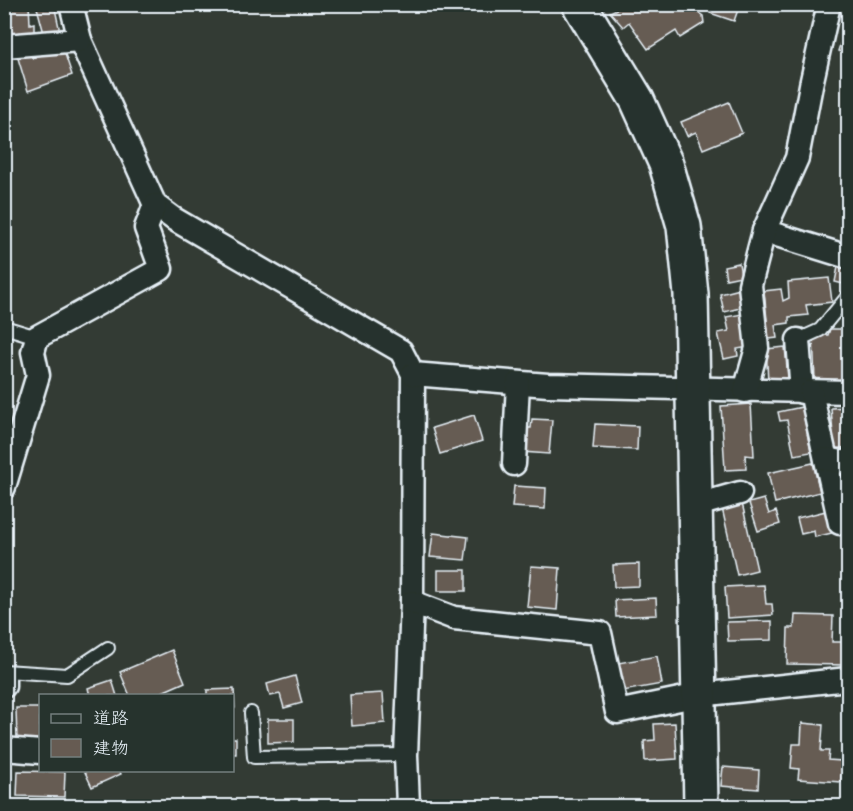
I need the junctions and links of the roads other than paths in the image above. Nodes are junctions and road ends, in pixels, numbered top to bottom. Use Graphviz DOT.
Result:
graph roads {
  1 [pos="71,4"];
  2 [pos="579,4"];
  3 [pos="829,4"];
  4 [pos="80,40"];
  5 [pos="4,46"];
  6 [pos="155,205"];
  7 [pos="764,231"];
  8 [pos="849,257"];
  9 [pos="849,296"];
  10 [pos="4,327"];
  11 [pos="37,337"];
  12 [pos="798,340"];
  13 [pos="413,374"];
  14 [pos="518,383"];
  15 [pos="692,390"];
  16 [pos="746,391"];
  17 [pos="807,392"];
  18 [pos="849,392"];
  19 [pos="826,459"];
  20 [pos="849,463"];
  21 [pos="514,464"];
  22 [pos="4,487"];
  23 [pos="740,493"];
  24 [pos="694,506"];
  25 [pos="840,523"];
  26 [pos="412,602"];
  27 [pos="108,648"];
  28 [pos="4,671"];
  29 [pos="4,676"];
  30 [pos="849,679"];
  31 [pos="4,686"];
  32 [pos="699,695"];
  33 [pos="251,713"];
  34 [pos="4,749"];
  35 [pos="39,752"];
  36 [pos="406,755"];
  37 [pos="408,807"];
  38 [pos="701,807"];
  1 -- 4 [label="street"];
  2 -- 15 [label="street"];
  3 -- 7 [label="street"];
  4 -- 5 [label="street"];
  4 -- 6 [label="street"];
  6 -- 11 [label="street"];
  6 -- 13 [label="street"];
  7 -- 8 [label="street"];
  7 -- 16 [label="street"];
  9 -- 12 [label="lane"];
  10 -- 11 [label="lane"];
  11 -- 22 [label="street"];
  12 -- 17 [label="street"];
  13 -- 14 [label="street"];
  13 -- 26 [label="street"];
  14 -- 15 [label="street"];
  14 -- 21 [label="street"];
  15 -- 16 [label="street"];
  15 -- 24 [label="street"];
  16 -- 17 [label="street"];
  17 -- 18 [label="street"];
  17 -- 19 [label="street"];
  19 -- 20 [label="street"];
  19 -- 25 [label="street"];
  23 -- 24 [label="street"];
  24 -- 32 [label="street"];
  26 -- 32 [label="street"];
  26 -- 36 [label="street"];
  27 -- 28 [label="lane"];
  29 -- 31 [label="street"];
  30 -- 32 [label="street"];
  32 -- 38 [label="street"];
  33 -- 36 [label="lane"];
  34 -- 35 [label="street"];
  36 -- 37 [label="street"];
}
